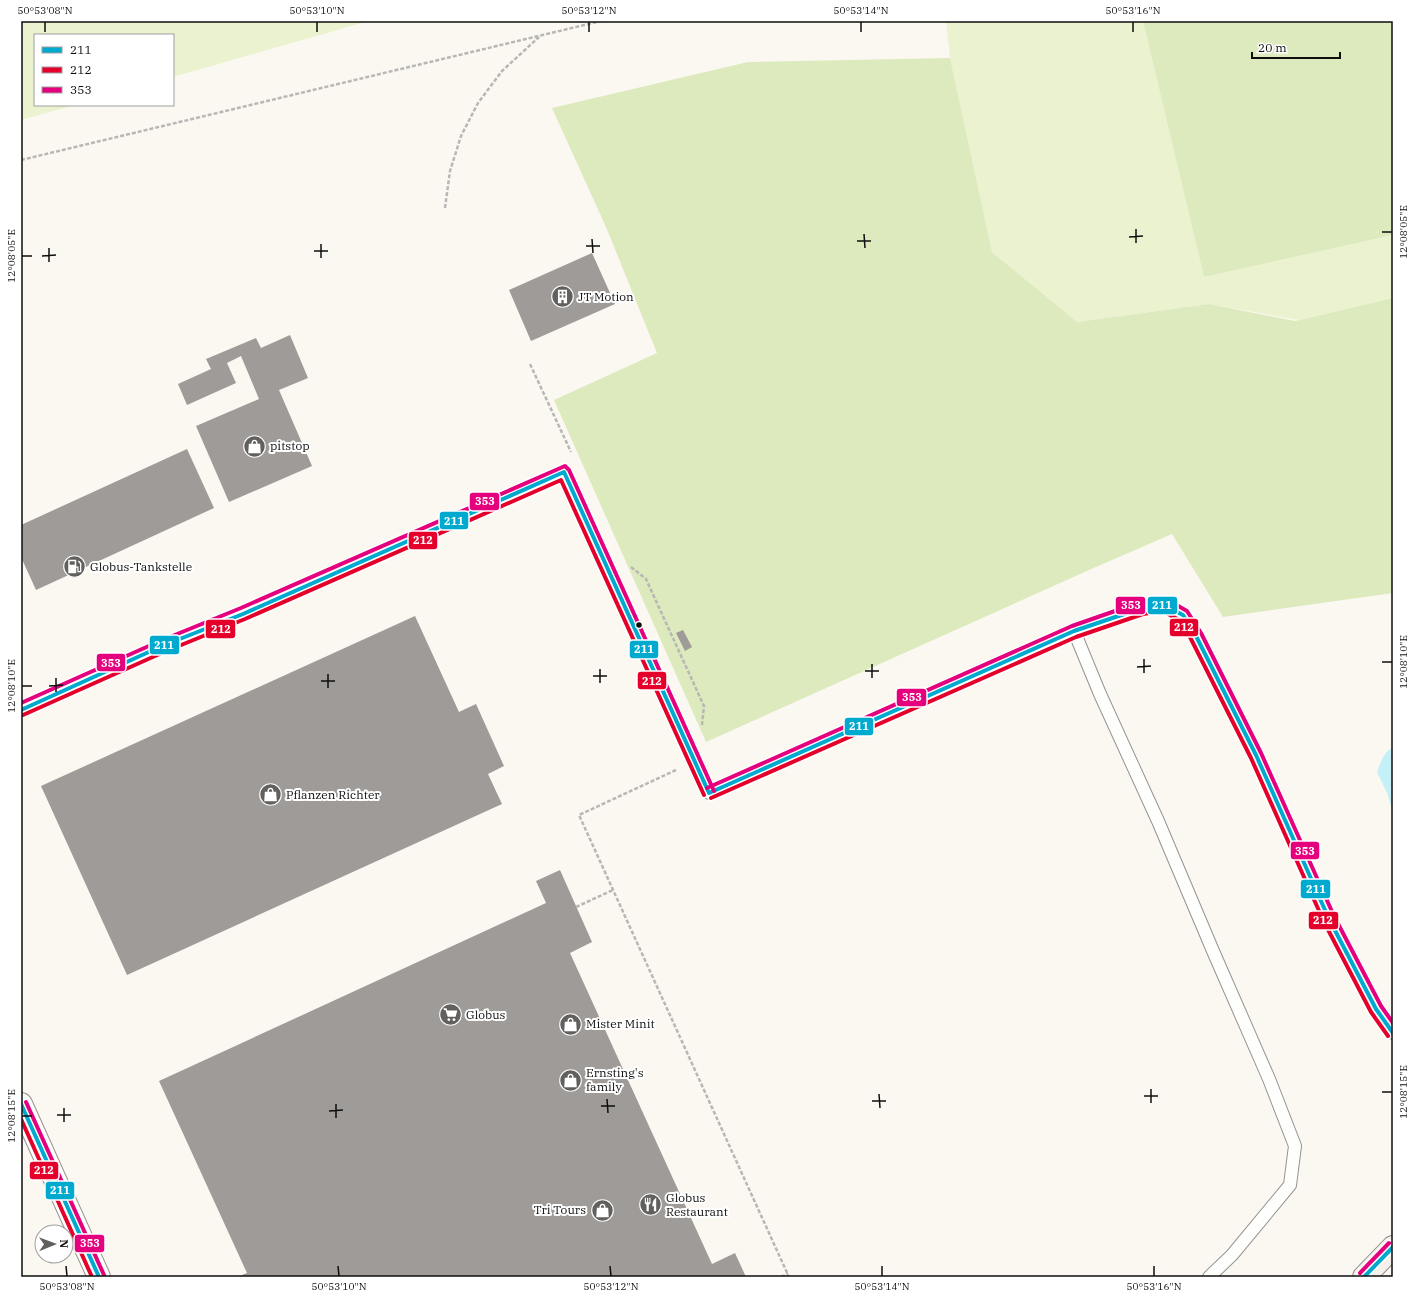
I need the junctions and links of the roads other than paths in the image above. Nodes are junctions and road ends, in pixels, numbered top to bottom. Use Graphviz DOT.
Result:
graph roads {
  1 [pos="1074,631"];
  2 [pos="21,710"];
  3 [pos="1393,1033"];
  4 [pos="21,1104"];
  5 [pos="1393,1247"];
  6 [pos="99,1277"];
  7 [pos="1209,1277"];
  8 [pos="1364,1277"];
  1 -- 2 [label="lane"];
  1 -- 3 [label="lane"];
  1 -- 7 [label="lane"];
  4 -- 6 [label="street"];
  5 -- 8 [label="street"];
}
